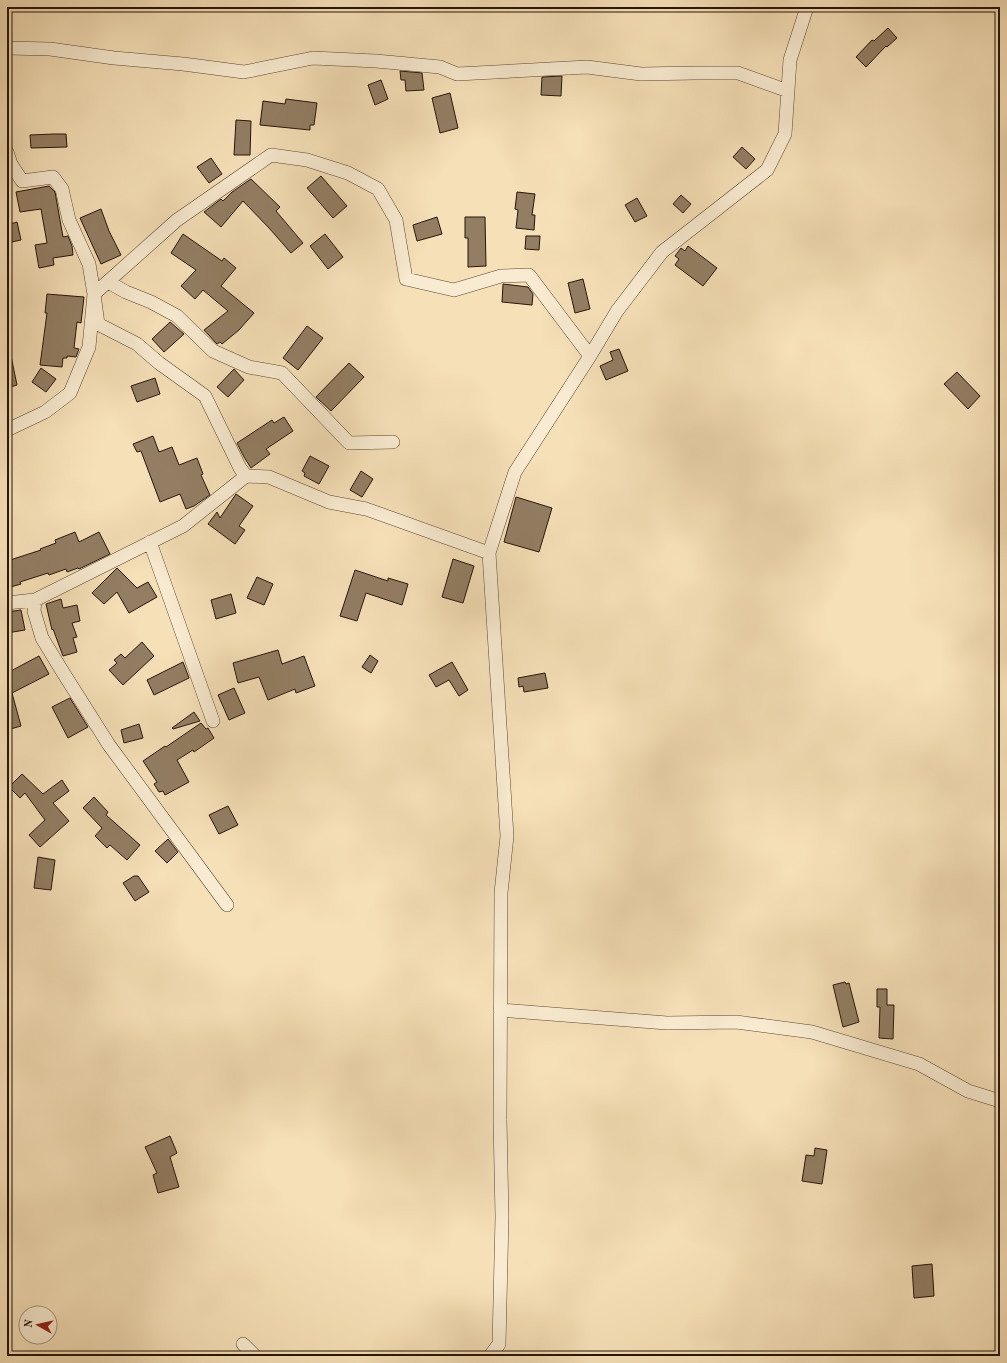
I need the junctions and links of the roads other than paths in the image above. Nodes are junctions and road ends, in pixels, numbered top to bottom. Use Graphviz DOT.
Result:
graph roads {
  1 [pos="807,7"];
  2 [pos="7,48"];
  3 [pos="788,92"];
  4 [pos="7,152"];
  5 [pos="108,282"];
  6 [pos="94,294"];
  7 [pos="590,356"];
  8 [pos="7,430"];
  9 [pos="393,442"];
  10 [pos="246,476"];
  11 [pos="150,542"];
  12 [pos="489,553"];
  13 [pos="35,600"];
  14 [pos="7,603"];
  15 [pos="213,721"];
  16 [pos="227,905"];
  17 [pos="500,1010"];
  18 [pos="1000,1100"];
  19 [pos="243,1344"];
  20 [pos="255,1356"];
  21 [pos="490,1356"];
  1 -- 3 [label="street"];
  2 -- 3 [label="street"];
  3 -- 7 [label="street"];
  4 -- 6 [label="street"];
  5 -- 6 [label="street"];
  5 -- 7 [label="street"];
  5 -- 9 [label="street"];
  6 -- 8 [label="street"];
  6 -- 10 [label="street"];
  7 -- 12 [label="street"];
  10 -- 11 [label="street"];
  10 -- 12 [label="street"];
  11 -- 13 [label="street"];
  11 -- 15 [label="street"];
  12 -- 17 [label="street"];
  13 -- 14 [label="street"];
  13 -- 16 [label="street"];
  17 -- 18 [label="street"];
  17 -- 21 [label="street"];
  19 -- 20 [label="street"];
}
